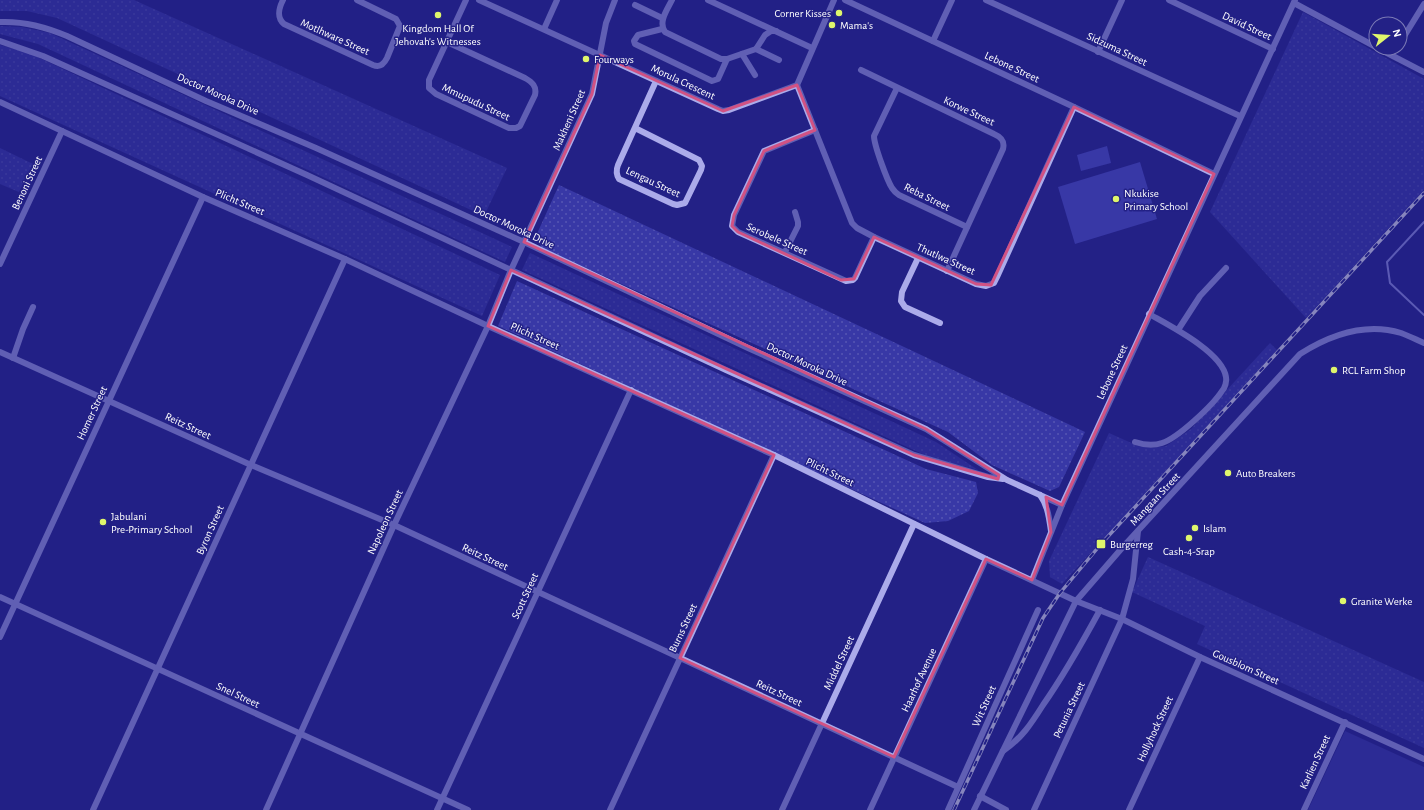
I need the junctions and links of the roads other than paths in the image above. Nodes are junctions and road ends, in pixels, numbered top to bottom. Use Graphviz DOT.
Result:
graph roads {
  1 [pos="283,0"];
  2 [pos="357,0"];
  3 [pos="466,0"];
  4 [pos="479,0"];
  5 [pos="557,0"];
  6 [pos="615,0"];
  7 [pos="672,0"];
  8 [pos="708,0"];
  9 [pos="834,0"];
  10 [pos="845,0"];
  11 [pos="952,0"];
  12 [pos="986,0"];
  13 [pos="1122,0"];
  14 [pos="1169,0"];
  15 [pos="1294,2"];
  16 [pos="1424,4"];
  17 [pos="635,5"];
  18 [pos="662,18"];
  19 [pos="0,22"];
  20 [pos="544,29"];
  21 [pos="662,29"];
  22 [pos="776,31"];
  23 [pos="1408,31"];
  24 [pos="0,41"];
  25 [pos="933,41"];
  26 [pos="447,42"];
  27 [pos="1368,42"];
  28 [pos="812,48"];
  29 [pos="756,49"];
  30 [pos="1273,49"];
  31 [pos="1098,52"];
  32 [pos="742,54"];
  33 [pos="600,55"];
  34 [pos="1393,56"];
  35 [pos="727,59"];
  36 [pos="779,60"];
  37 [pos="860,70"];
  38 [pos="1424,72"];
  39 [pos="755,75"];
  40 [pos="656,82"];
  41 [pos="797,85"];
  42 [pos="897,88"];
  43 [pos="0,102"];
  44 [pos="1074,107"];
  45 [pos="1240,116"];
  46 [pos="636,128"];
  47 [pos="815,130"];
  48 [pos="62,131"];
  49 [pos="1214,174"];
  50 [pos="203,197"];
  51 [pos="795,212"];
  52 [pos="967,227"];
  53 [pos="874,237"];
  54 [pos="524,242"];
  55 [pos="785,252"];
  56 [pos="918,258"];
  57 [pos="346,259"];
  58 [pos="0,263"];
  59 [pos="1226,268"];
  60 [pos="511,270"];
  61 [pos="947,271"];
  62 [pos="33,307"];
  63 [pos="1149,314"];
  64 [pos="940,322"];
  65 [pos="488,326"];
  66 [pos="1178,330"];
  67 [pos="1424,343"];
  68 [pos="0,352"];
  69 [pos="13,358"];
  70 [pos="631,390"];
  71 [pos="109,400"];
  72 [pos="1135,442"];
  73 [pos="774,455"];
  74 [pos="251,465"];
  75 [pos="1007,480"];
  76 [pos="1039,493"];
  77 [pos="1062,505"];
  78 [pos="914,524"];
  79 [pos="394,525"];
  80 [pos="1051,532"];
  81 [pos="1138,532"];
  82 [pos="986,558"];
  83 [pos="1032,580"];
  84 [pos="538,592"];
  85 [pos="1060,592"];
  86 [pos="0,597"];
  87 [pos="1076,600"];
  88 [pos="15,604"];
  89 [pos="1038,610"];
  90 [pos="1100,610"];
  91 [pos="1122,619"];
  92 [pos="0,637"];
  93 [pos="1200,657"];
  94 [pos="680,658"];
  95 [pos="159,669"];
  96 [pos="1344,722"];
  97 [pos="821,724"];
  98 [pos="300,734"];
  99 [pos="1002,751"];
  100 [pos="894,758"];
  101 [pos="1424,759"];
  102 [pos="958,787"];
  103 [pos="980,796"];
  104 [pos="442,799"];
  105 [pos="93,810"];
  106 [pos="266,810"];
  107 [pos="437,810"];
  108 [pos="468,810"];
  109 [pos="610,810"];
  110 [pos="782,810"];
  111 [pos="870,810"];
  112 [pos="948,810"];
  113 [pos="974,810"];
  114 [pos="1006,810"];
  115 [pos="1034,810"];
  116 [pos="1128,810"];
  117 [pos="1304,810"];
  1 -- 2 [label="street, Motlhware Street"];
  3 -- 26 [label="street, Mmupudu Street"];
  4 -- 20 [label="street, Morula Crescent"];
  5 -- 20 [label="street"];
  6 -- 33 [label="street, Makheni Street"];
  7 -- 18 [label="street"];
  8 -- 22 [label="street"];
  9 -- 28 [label="street"];
  10 -- 25 [label="street, Lebone Street"];
  11 -- 25 [label="street"];
  12 -- 31 [label="street, Sidzuma Street"];
  13 -- 31 [label="street"];
  14 -- 30 [label="street, David Street"];
  15 -- 27 [label="street"];
  15 -- 30 [label="street, Lebone Street"];
  16 -- 23 [label="street"];
  17 -- 18 [label="street"];
  18 -- 21 [label="street"];
  19 -- 54 [label="street, Doctor Moroka Drive"];
  20 -- 33 [label="street, Morula Crescent"];
  21 -- 35 [label="street"];
  21 -- 35 [label="street"];
  22 -- 28 [label="street"];
  22 -- 29 [label="street"];
  24 -- 60 [label="street, Doctor Moroka Drive"];
  25 -- 44 [label="street, Lebone Street"];
  26 -- 26 [label="street, Mmupudu Street"];
  28 -- 41 [label="street"];
  29 -- 32 [label="street"];
  29 -- 36 [label="street"];
  30 -- 45 [label="street, Lebone Street"];
  31 -- 45 [label="street, Sidzuma Street"];
  32 -- 35 [label="street"];
  32 -- 39 [label="street"];
  33 -- 40 [label="street, Morula Crescent"];
  33 -- 54 [label="street, Makheni Street"];
  34 -- 38 [label="street"];
  37 -- 42 [label="street, Korwe Street"];
  40 -- 41 [label="street, Morula Crescent"];
  40 -- 46 [label="street, Lengau Street"];
  41 -- 47 [label="street, Thutlwa Street"];
  42 -- 52 [label="street, Reba Street"];
  42 -- 52 [label="street, Korwe Street"];
  43 -- 48 [label="street, Plicht Street"];
  44 -- 49 [label="street, Lebone Street"];
  44 -- 61 [label="street, Thutlwa Street"];
  45 -- 49 [label="street, Lebone Street"];
  46 -- 46 [label="street, Lengau Street"];
  47 -- 53 [label="street, Thutlwa Street"];
  47 -- 55 [label="street, Serobele Street"];
  48 -- 50 [label="street, Plicht Street"];
  48 -- 58 [label="street, Benoni Street"];
  49 -- 63 [label="street, Lebone Street"];
  50 -- 57 [label="street, Plicht Street"];
  50 -- 71 [label="street, Homer Street"];
  51 -- 55 [label="street"];
  52 -- 61 [label="street, Korwe Street"];
  53 -- 55 [label="street, Serobele Street"];
  53 -- 56 [label="street, Thutlwa Street"];
  54 -- 60 [label="street, Napoleon Street"];
  54 -- 75 [label="street, Doctor Moroka Drive"];
  56 -- 61 [label="street, Thutlwa Street"];
  56 -- 64 [label="street"];
  57 -- 65 [label="street, Plicht Street"];
  57 -- 74 [label="street, Byron Street"];
  59 -- 66 [label="street"];
  60 -- 65 [label="street, Napoleon Street"];
  60 -- 75 [label="street, Doctor Moroka Drive"];
  62 -- 69 [label="street"];
  63 -- 66 [label="street"];
  63 -- 77 [label="street, Lebone Street"];
  65 -- 70 [label="street, Plicht Street"];
  65 -- 79 [label="street, Napoleon Street"];
  66 -- 72 [label="street"];
  67 -- 81 [label="street, Mangaan Street"];
  68 -- 69 [label="street, Reitz Street"];
  69 -- 71 [label="street, Reitz Street"];
  70 -- 73 [label="street, Plicht Street"];
  70 -- 84 [label="street, Scott Street"];
  71 -- 74 [label="street, Reitz Street"];
  71 -- 88 [label="street, Homer Street"];
  73 -- 78 [label="street, Plicht Street"];
  73 -- 94 [label="street, Burns Street"];
  74 -- 79 [label="street, Reitz Street"];
  74 -- 95 [label="street, Byron Street"];
  75 -- 76 [label="street, Doctor Moroka Drive"];
  76 -- 77 [label="street, Doctor Moroka Drive"];
  76 -- 80 [label="street"];
  77 -- 80 [label="street, Lebone Street"];
  78 -- 82 [label="street, Plicht Street"];
  78 -- 97 [label="street, Middel Street"];
  79 -- 84 [label="street, Reitz Street"];
  79 -- 98 [label="street, Napoleon Street"];
  80 -- 83 [label="street, Lebone Street"];
  81 -- 87 [label="street, Mangaan Street"];
  81 -- 91 [label="street, Petunia Street"];
  82 -- 83 [label="street, Plicht Street"];
  82 -- 100 [label="street, Haarhof Avenue"];
  83 -- 85 [label="street, Plicht Street"];
  84 -- 94 [label="street, Reitz Street"];
  84 -- 104 [label="street, Scott Street"];
  85 -- 87 [label="street, Gousblom Street"];
  86 -- 88 [label="street, Snel Street"];
  87 -- 90 [label="street, Gousblom Street"];
  87 -- 99 [label="street, Mangaan Street"];
  88 -- 92 [label="street, Homer Street"];
  88 -- 95 [label="street, Snel Street"];
  89 -- 102 [label="street, Wit Street"];
  90 -- 91 [label="street, Gousblom Street"];
  90 -- 99 [label="street"];
  91 -- 93 [label="street, Gousblom Street"];
  91 -- 115 [label="street, Petunia Street"];
  93 -- 96 [label="street, Gousblom Street"];
  93 -- 116 [label="street, Hollyhock Street"];
  94 -- 97 [label="street, Reitz Street"];
  94 -- 109 [label="street, Burns Street"];
  95 -- 98 [label="street, Snel Street"];
  95 -- 105 [label="street, Byron Street"];
  96 -- 101 [label="street, Gousblom Street"];
  96 -- 117 [label="street, Karlien Street"];
  97 -- 100 [label="street, Reitz Street"];
  97 -- 110 [label="street, Middel Street"];
  98 -- 104 [label="street, Snel Street"];
  98 -- 106 [label="street, Napoleon Street"];
  99 -- 103 [label="street, Mangaan Street"];
  100 -- 102 [label="street, Reitz Street"];
  100 -- 111 [label="street, Haarhof Avenue"];
  102 -- 112 [label="street, Wit Street"];
  103 -- 113 [label="street, Mangaan Street"];
  103 -- 114 [label="street"];
  104 -- 107 [label="street, Scott Street"];
  104 -- 108 [label="street, Snel Street"];
}
